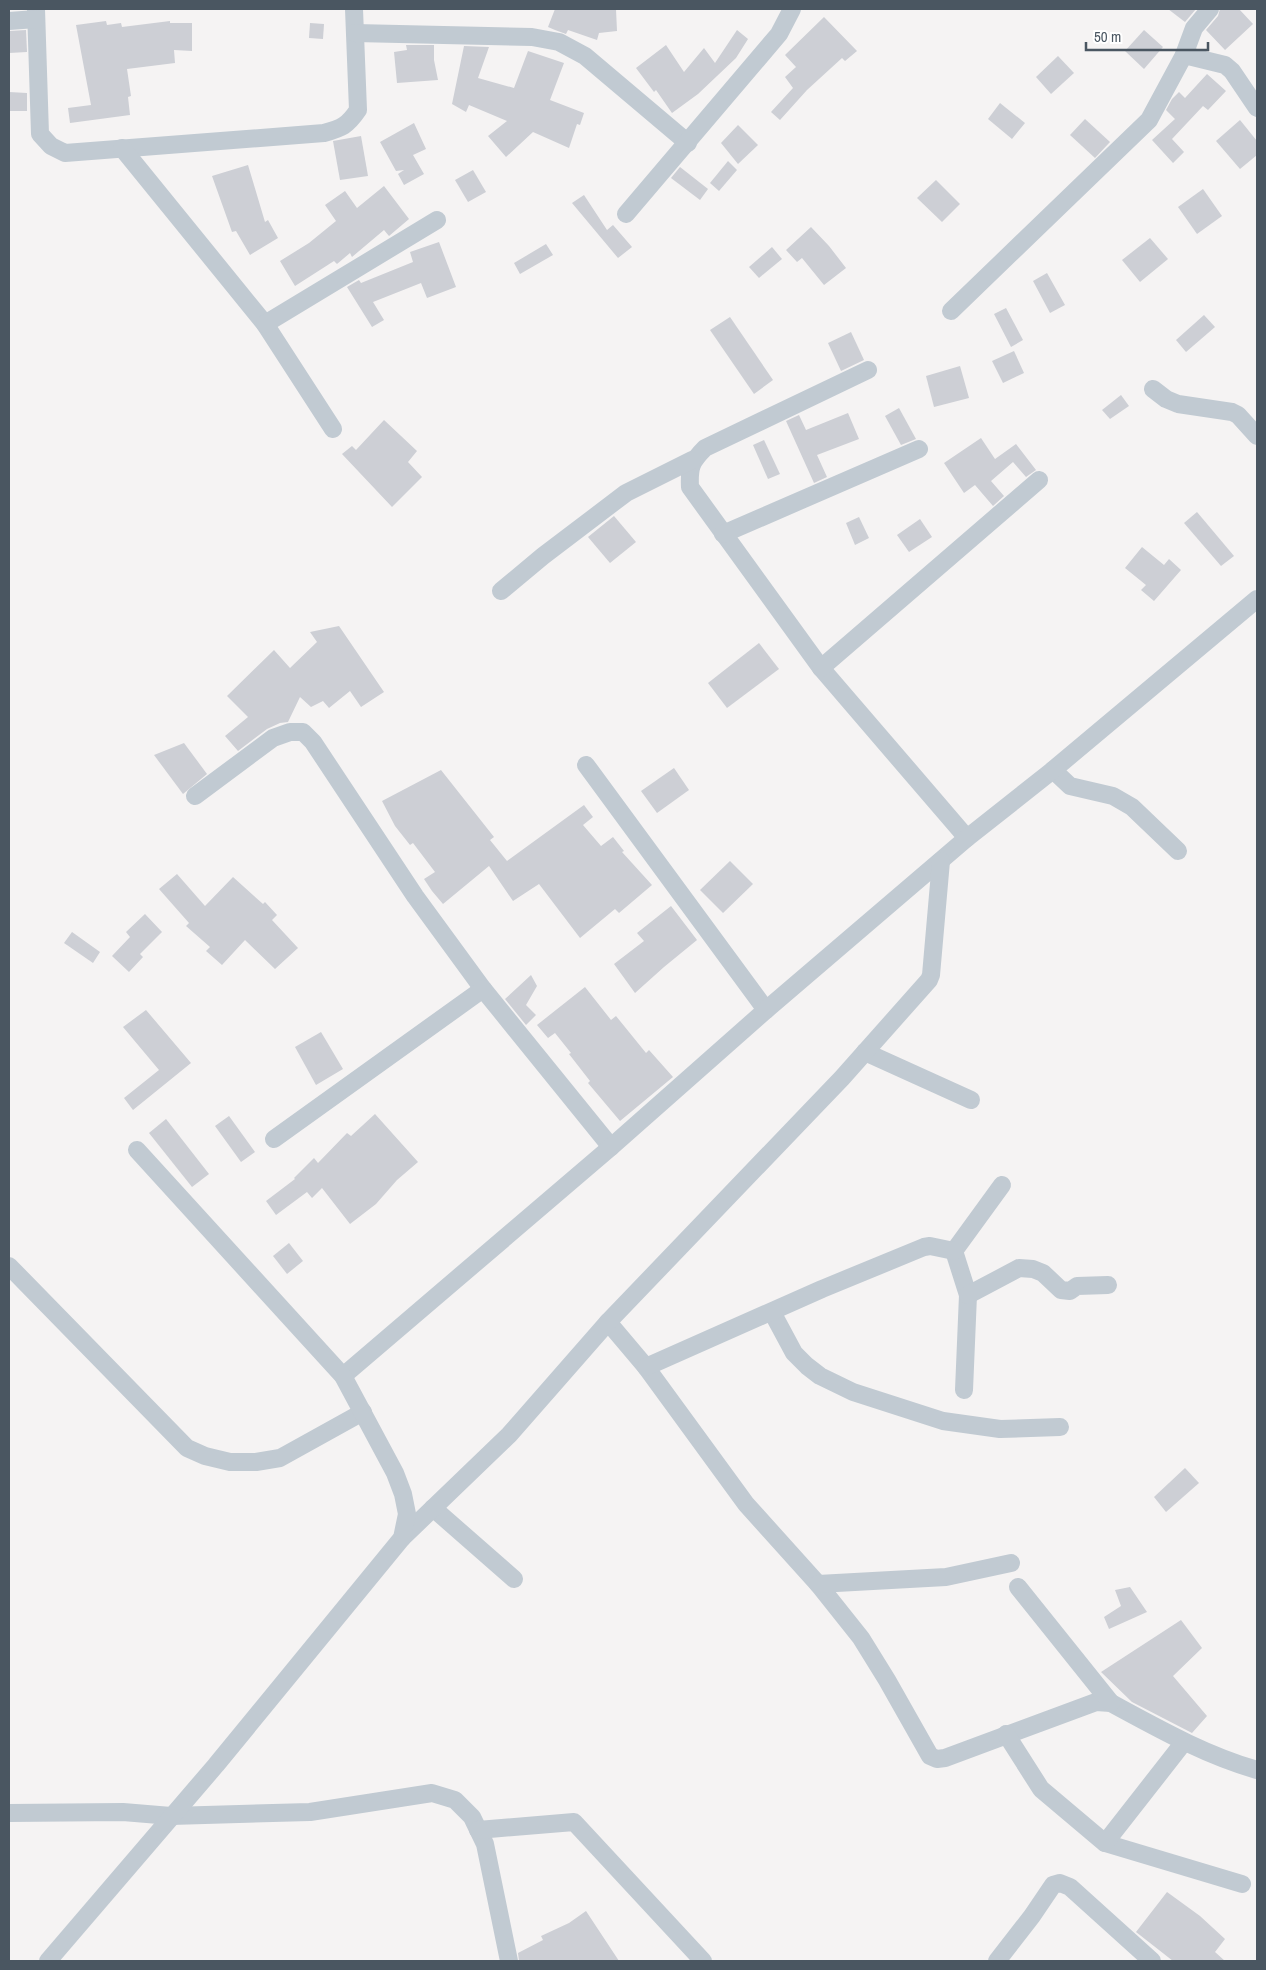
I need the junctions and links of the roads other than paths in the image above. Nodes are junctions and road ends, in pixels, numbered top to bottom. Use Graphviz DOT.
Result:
graph roads {
  1 [pos="354,9"];
  2 [pos="792,9"];
  3 [pos="1210,9"];
  4 [pos="36,14"];
  5 [pos="9,21"];
  6 [pos="355,33"];
  7 [pos="1184,55"];
  8 [pos="1257,108"];
  9 [pos="688,143"];
  10 [pos="122,148"];
  11 [pos="626,214"];
  12 [pos="437,220"];
  13 [pos="951,311"];
  14 [pos="265,324"];
  15 [pos="868,370"];
  16 [pos="1153,389"];
  17 [pos="333,429"];
  18 [pos="1257,436"];
  19 [pos="919,449"];
  20 [pos="692,460"];
  21 [pos="1039,480"];
  22 [pos="723,534"];
  23 [pos="501,591"];
  24 [pos="1257,600"];
  25 [pos="821,668"];
  26 [pos="586,765"];
  27 [pos="1053,770"];
  28 [pos="195,796"];
  29 [pos="967,838"];
  30 [pos="1178,852"];
  31 [pos="942,862"];
  32 [pos="482,989"];
  33 [pos="766,1010"];
  34 [pos="865,1052"];
  35 [pos="971,1100"];
  36 [pos="274,1139"];
  37 [pos="611,1147"];
  38 [pos="137,1150"];
  39 [pos="1002,1185"];
  40 [pos="954,1251"];
  41 [pos="9,1266"];
  42 [pos="1108,1285"];
  43 [pos="968,1295"];
  44 [pos="772,1312"];
  45 [pos="608,1322"];
  46 [pos="646,1367"];
  47 [pos="343,1376"];
  48 [pos="964,1390"];
  49 [pos="363,1412"];
  50 [pos="1060,1427"];
  51 [pos="433,1508"];
  52 [pos="402,1538"];
  53 [pos="1011,1562"];
  54 [pos="514,1579"];
  55 [pos="818,1584"];
  56 [pos="1018,1588"];
  57 [pos="1111,1703"];
  58 [pos="1006,1734"];
  59 [pos="1184,1742"];
  60 [pos="1257,1770"];
  61 [pos="9,1813"];
  62 [pos="171,1816"];
  63 [pos="478,1830"];
  64 [pos="1105,1843"];
  65 [pos="1242,1884"];
  66 [pos="48,1961"];
  67 [pos="509,1961"];
  68 [pos="703,1961"];
  69 [pos="997,1961"];
  70 [pos="1152,1961"];
  1 -- 6 [label="street"];
  2 -- 9 [label="street"];
  3 -- 7 [label="street"];
  4 -- 5 [label="street"];
  4 -- 10 [label="street"];
  6 -- 9 [label="street"];
  6 -- 10 [label="street"];
  7 -- 8 [label="street"];
  7 -- 13 [label="street"];
  9 -- 11 [label="street"];
  10 -- 14 [label="street"];
  12 -- 14 [label="street"];
  14 -- 17 [label="street"];
  15 -- 20 [label="street"];
  16 -- 18 [label="street"];
  19 -- 22 [label="street"];
  20 -- 22 [label="street"];
  20 -- 23 [label="street"];
  21 -- 25 [label="street"];
  22 -- 25 [label="street"];
  24 -- 27 [label="street"];
  25 -- 29 [label="street"];
  26 -- 33 [label="street"];
  27 -- 29 [label="street"];
  27 -- 30 [label="street"];
  28 -- 32 [label="street"];
  29 -- 31 [label="street"];
  31 -- 33 [label="street"];
  31 -- 34 [label="street"];
  32 -- 36 [label="street"];
  32 -- 37 [label="street"];
  33 -- 37 [label="street"];
  34 -- 35 [label="street"];
  34 -- 45 [label="street"];
  37 -- 47 [label="street"];
  38 -- 47 [label="street"];
  39 -- 40 [label="street"];
  40 -- 43 [label="street"];
  40 -- 44 [label="street"];
  41 -- 49 [label="street"];
  42 -- 43 [label="street"];
  43 -- 48 [label="street"];
  44 -- 46 [label="street"];
  44 -- 50 [label="street"];
  45 -- 46 [label="street"];
  45 -- 51 [label="street"];
  46 -- 55 [label="street"];
  47 -- 49 [label="street"];
  49 -- 52 [label="street"];
  51 -- 52 [label="street"];
  51 -- 54 [label="street"];
  52 -- 62 [label="street"];
  53 -- 55 [label="street"];
  55 -- 58 [label="street"];
  56 -- 57 [label="street"];
  57 -- 58 [label="street"];
  57 -- 59 [label="street"];
  58 -- 64 [label="street"];
  59 -- 60 [label="street"];
  59 -- 64 [label="street"];
  61 -- 62 [label="street"];
  62 -- 63 [label="street"];
  62 -- 66 [label="street"];
  63 -- 67 [label="street"];
  63 -- 68 [label="street"];
  64 -- 65 [label="street"];
  69 -- 70 [label="street"];
}
